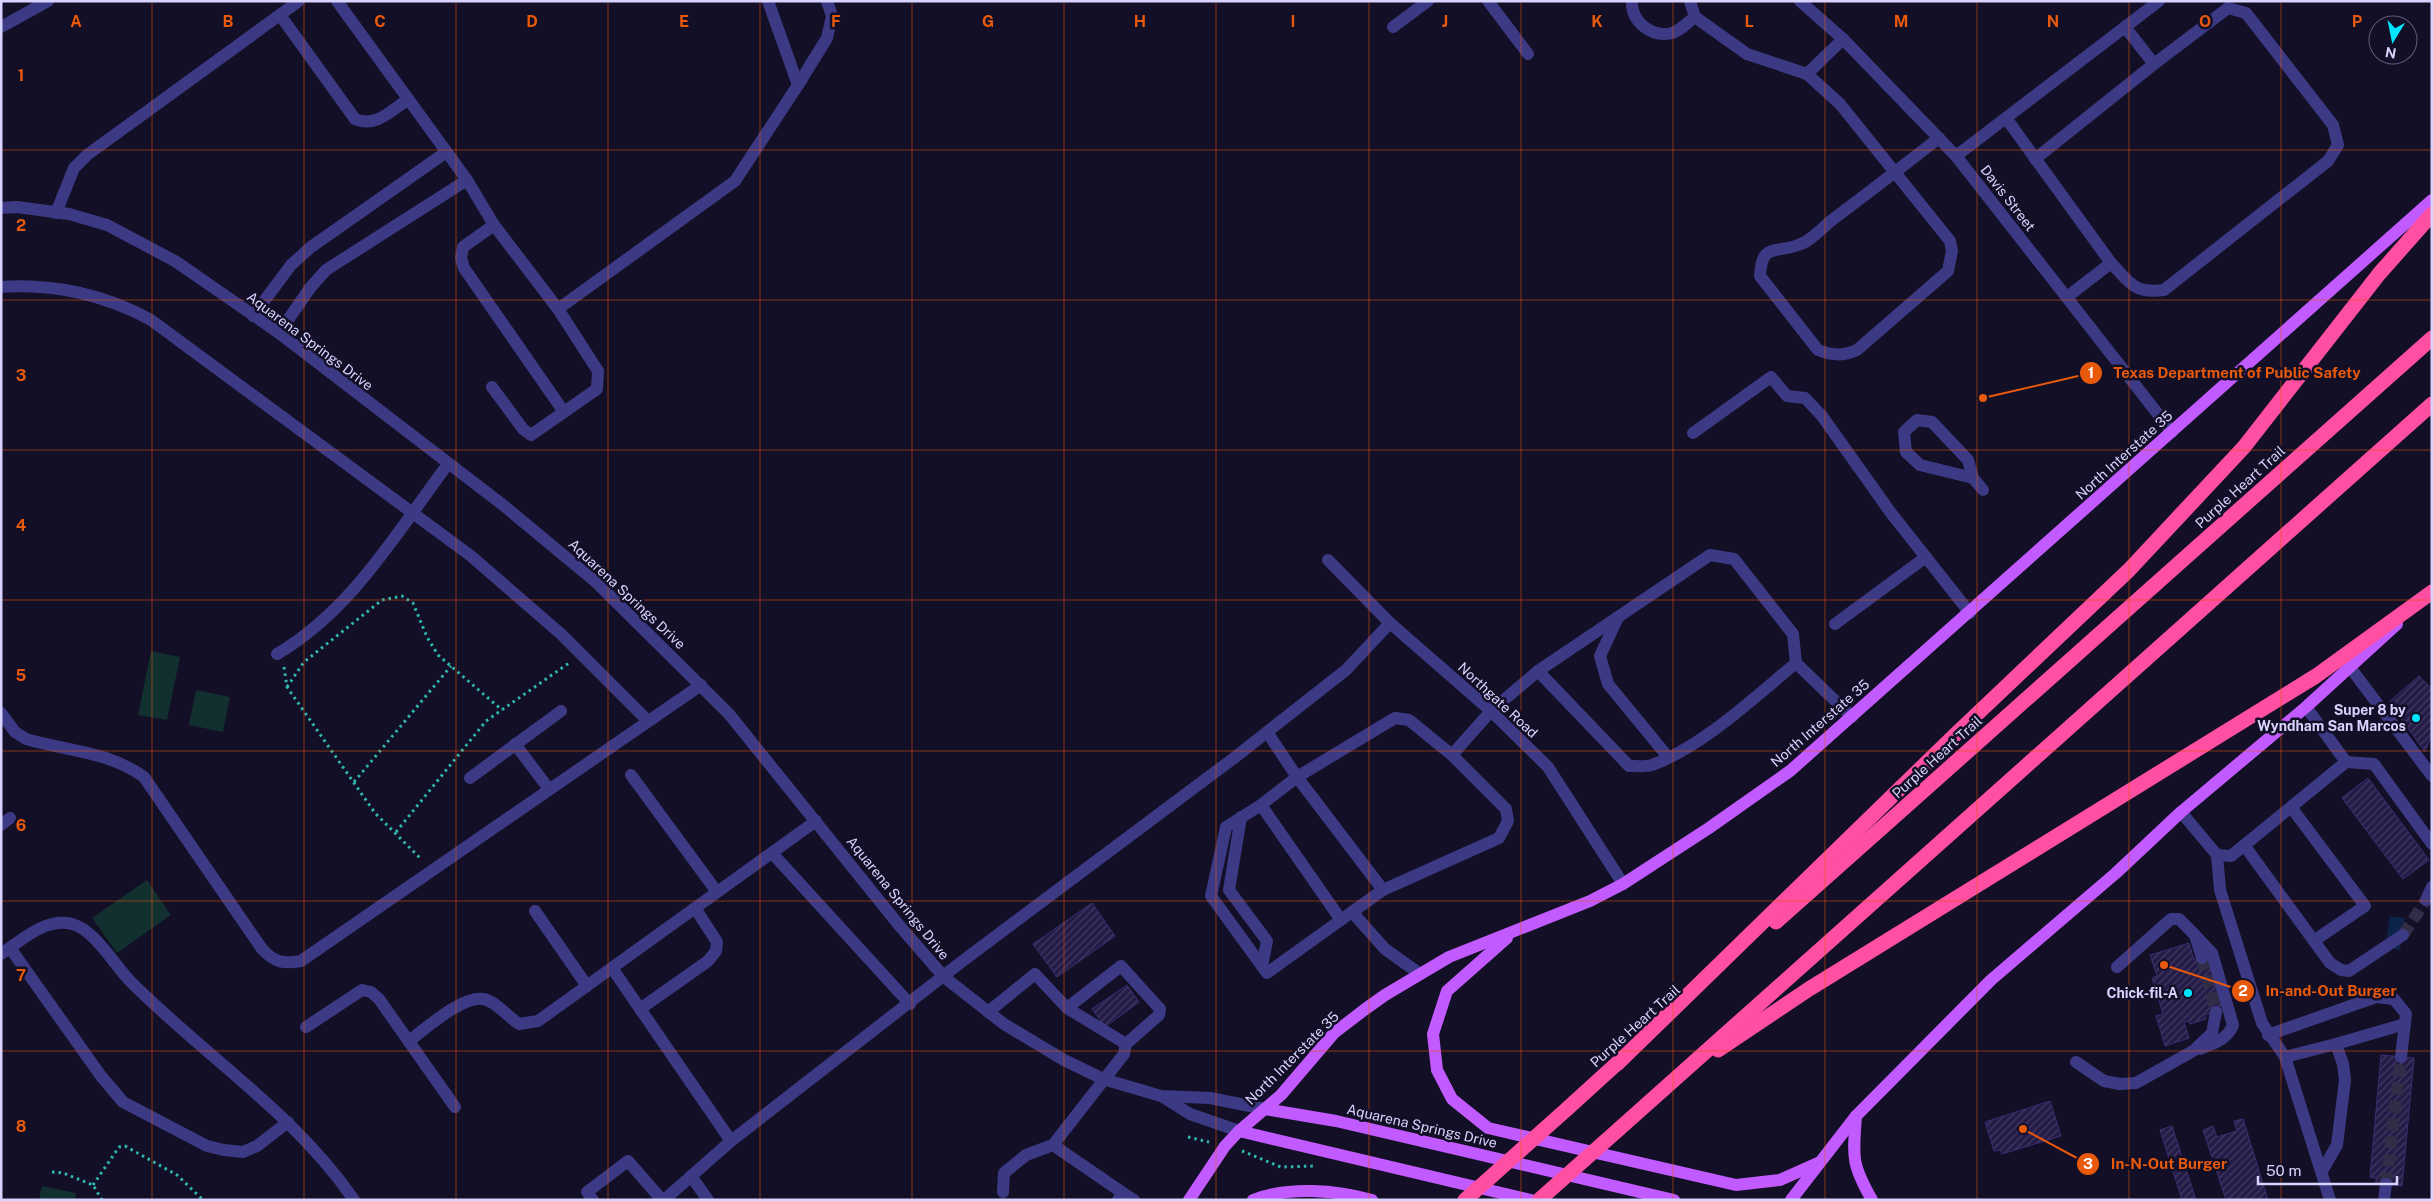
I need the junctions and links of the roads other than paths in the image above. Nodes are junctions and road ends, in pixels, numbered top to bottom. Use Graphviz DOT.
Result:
graph roads {
  1 [pos="48,1"];
  2 [pos="300,1"];
  3 [pos="337,1"];
  4 [pos="768,1"];
  5 [pos="827,1"];
  6 [pos="1428,1"];
  7 [pos="1488,1"];
  8 [pos="1632,1"];
  9 [pos="1690,1"];
  10 [pos="1800,1"];
  11 [pos="2159,1"];
  12 [pos="280,15"];
  13 [pos="1695,17"];
  14 [pos="1,27"];
  15 [pos="1393,27"];
  16 [pos="2125,27"];
  17 [pos="1844,39"];
  18 [pos="1528,54"];
  19 [pos="2154,64"];
  20 [pos="1807,74"];
  21 [pos="798,85"];
  22 [pos="407,100"];
  23 [pos="2006,118"];
  24 [pos="1939,138"];
  25 [pos="445,153"];
  26 [pos="1956,156"];
  27 [pos="2035,159"];
  28 [pos="1895,172"];
  29 [pos="467,180"];
  30 [pos="2432,200"];
  31 [pos="1,208"];
  32 [pos="56,212"];
  33 [pos="2432,214"];
  34 [pos="494,225"];
  35 [pos="2111,262"];
  36 [pos="1,287"];
  37 [pos="2067,297"];
  38 [pos="558,309"];
  39 [pos="253,316"];
  40 [pos="278,333"];
  41 [pos="2432,338"];
  42 [pos="492,387"];
  43 [pos="2432,404"];
  44 [pos="564,412"];
  45 [pos="2172,432"];
  46 [pos="1693,433"];
  47 [pos="448,464"];
  48 [pos="1973,478"];
  49 [pos="1983,490"];
  50 [pos="412,511"];
  51 [pos="1926,557"];
  52 [pos="1328,560"];
  53 [pos="2432,592"];
  54 [pos="1970,613"];
  55 [pos="1618,617"];
  56 [pos="1390,623"];
  57 [pos="1835,624"];
  58 [pos="280,653"];
  59 [pos="2347,662"];
  60 [pos="1796,663"];
  61 [pos="1538,671"];
  62 [pos="701,685"];
  63 [pos="2306,707"];
  64 [pos="561,711"];
  65 [pos="1491,711"];
  66 [pos="1,713"];
  67 [pos="1852,717"];
  68 [pos="648,721"];
  69 [pos="1267,732"];
  70 [pos="516,744"];
  71 [pos="1452,755"];
  72 [pos="1668,757"];
  73 [pos="2346,762"];
  74 [pos="631,775"];
  75 [pos="2432,776"];
  76 [pos="1297,777"];
  77 [pos="470,778"];
  78 [pos="549,789"];
  79 [pos="1261,805"];
  80 [pos="2290,807"];
  81 [pos="2181,812"];
  82 [pos="1241,817"];
  83 [pos="816,820"];
  84 [pos="2432,844"];
  85 [pos="2244,845"];
  86 [pos="772,853"];
  87 [pos="2217,855"];
  88 [pos="1623,884"];
  89 [pos="2432,886"];
  90 [pos="1383,890"];
  91 [pos="717,892"];
  92 [pos="2426,900"];
  93 [pos="695,908"];
  94 [pos="535,911"];
  95 [pos="1352,912"];
  96 [pos="1341,920"];
  97 [pos="1514,931"];
  98 [pos="2196,935"];
  99 [pos="2403,935"];
  100 [pos="2314,940"];
  101 [pos="6,951"];
  102 [pos="2202,958"];
  103 [pos="1262,966"];
  104 [pos="2117,967"];
  105 [pos="612,968"];
  106 [pos="1420,974"];
  107 [pos="944,977"];
  108 [pos="587,986"];
  109 [pos="910,1004"];
  110 [pos="1067,1008"];
  111 [pos="640,1009"];
  112 [pos="988,1012"];
  113 [pos="2216,1012"];
  114 [pos="2405,1024"];
  115 [pos="306,1027"];
  116 [pos="2268,1034"];
  117 [pos="409,1041"];
  118 [pos="1126,1044"];
  119 [pos="2336,1044"];
  120 [pos="2193,1051"];
  121 [pos="2285,1057"];
  122 [pos="2401,1057"];
  123 [pos="2076,1062"];
  124 [pos="1617,1064"];
  125 [pos="1104,1079"];
  126 [pos="1669,1084"];
  127 [pos="1161,1096"];
  128 [pos="455,1107"];
  129 [pos="1265,1109"];
  130 [pos="1856,1116"];
  131 [pos="288,1122"];
  132 [pos="1239,1131"];
  133 [pos="731,1141"];
  134 [pos="1053,1145"];
  135 [pos="1818,1163"];
  136 [pos="2322,1170"];
  137 [pos="691,1176"];
  138 [pos="2386,1184"];
  139 [pos="1002,1192"];
  140 [pos="1125,1198"];
  141 [pos="354,1200"];
  142 [pos="593,1200"];
  143 [pos="663,1200"];
  144 [pos="708,1200"];
  145 [pos="1189,1200"];
  146 [pos="1253,1200"];
  147 [pos="1372,1200"];
  148 [pos="1465,1200"];
  149 [pos="1531,1200"];
  150 [pos="1539,1200"];
  151 [pos="1674,1200"];
  152 [pos="1791,1200"];
  153 [pos="1872,1200"];
  154 [pos="2330,1200"];
  155 [pos="2384,1200"];
  1 -- 14 [label="street"];
  2 -- 12 [label="street"];
  3 -- 22 [label="street"];
  4 -- 21 [label="street"];
  5 -- 21 [label="street"];
  6 -- 15 [label="street"];
  7 -- 18 [label="street"];
  8 -- 13 [label="street"];
  9 -- 13 [label="street"];
  10 -- 17 [label="street, Davis Street"];
  11 -- 16 [label="street"];
  12 -- 22 [label="street"];
  12 -- 32 [label="street"];
  13 -- 20 [label="street"];
  16 -- 19 [label="street"];
  16 -- 23 [label="street"];
  17 -- 20 [label="street"];
  17 -- 24 [label="street, Davis Street"];
  19 -- 27 [label="street"];
  19 -- 35 [label="street"];
  20 -- 28 [label="street"];
  21 -- 38 [label="street"];
  22 -- 25 [label="street"];
  23 -- 26 [label="street"];
  23 -- 27 [label="street"];
  24 -- 26 [label="street, Davis Street"];
  24 -- 28 [label="street"];
  25 -- 29 [label="street"];
  25 -- 39 [label="street"];
  26 -- 37 [label="street, Davis Street"];
  27 -- 35 [label="street"];
  28 -- 28 [label="street"];
  29 -- 34 [label="street"];
  29 -- 40 [label="street"];
  30 -- 45 [label="main road, North Interstate 35"];
  31 -- 32 [label="street, Aquarena Springs Drive"];
  32 -- 39 [label="street, Aquarena Springs Drive"];
  33 -- 124 [label="highway"];
  34 -- 38 [label="street"];
  34 -- 44 [label="street"];
  35 -- 37 [label="street"];
  36 -- 50 [label="street"];
  37 -- 45 [label="street, Davis Street"];
  38 -- 44 [label="street"];
  39 -- 40 [label="street, Aquarena Springs Drive"];
  40 -- 47 [label="street, Aquarena Springs Drive"];
  41 -- 124 [label="highway, Purple Heart Trail"];
  42 -- 44 [label="street"];
  43 -- 126 [label="highway"];
  45 -- 54 [label="main road, North Interstate 35"];
  46 -- 51 [label="street"];
  47 -- 50 [label="street"];
  47 -- 62 [label="street, Aquarena Springs Drive"];
  48 -- 48 [label="street"];
  48 -- 49 [label="street"];
  50 -- 58 [label="street"];
  50 -- 68 [label="street"];
  51 -- 54 [label="street"];
  51 -- 57 [label="street"];
  52 -- 56 [label="street, Northgate Road"];
  53 -- 59 [label="highway"];
  54 -- 67 [label="main road, North Interstate 35"];
  55 -- 60 [label="street"];
  55 -- 61 [label="street"];
  55 -- 72 [label="street"];
  56 -- 65 [label="street, Northgate Road"];
  56 -- 69 [label="street"];
  59 -- 63 [label="main road"];
  59 -- 75 [label="street"];
  59 -- 126 [label="highway"];
  60 -- 67 [label="street"];
  60 -- 72 [label="street"];
  61 -- 65 [label="street"];
  61 -- 72 [label="street"];
  62 -- 68 [label="street"];
  62 -- 83 [label="street, Aquarena Springs Drive"];
  63 -- 73 [label="street"];
  63 -- 81 [label="main road"];
  64 -- 70 [label="street"];
  65 -- 71 [label="street"];
  65 -- 88 [label="street, Northgate Road"];
  66 -- 78 [label="street"];
  67 -- 88 [label="main road, North Interstate 35"];
  68 -- 78 [label="street"];
  69 -- 76 [label="street"];
  69 -- 107 [label="street"];
  70 -- 77 [label="street"];
  70 -- 78 [label="street"];
  71 -- 76 [label="street"];
  71 -- 90 [label="street"];
  73 -- 80 [label="street"];
  73 -- 84 [label="street"];
  74 -- 91 [label="street"];
  76 -- 79 [label="street"];
  76 -- 90 [label="street"];
  79 -- 82 [label="street"];
  79 -- 96 [label="street"];
  80 -- 85 [label="street"];
  80 -- 100 [label="street"];
  81 -- 87 [label="street"];
  81 -- 130 [label="main road"];
  82 -- 103 [label="street"];
  82 -- 103 [label="street"];
  83 -- 86 [label="street"];
  83 -- 107 [label="street, Aquarena Springs Drive"];
  85 -- 87 [label="street"];
  85 -- 100 [label="street"];
  86 -- 91 [label="street"];
  86 -- 109 [label="street"];
  87 -- 116 [label="street"];
  88 -- 97 [label="main road, North Interstate 35"];
  89 -- 92 [label="street"];
  90 -- 95 [label="street"];
  91 -- 93 [label="street"];
  93 -- 105 [label="street"];
  93 -- 111 [label="street"];
  94 -- 108 [label="street"];
  95 -- 96 [label="street"];
  95 -- 106 [label="street"];
  96 -- 103 [label="street"];
  97 -- 106 [label="main road, North Interstate 35"];
  97 -- 135 [label="main road"];
  98 -- 102 [label="street"];
  98 -- 104 [label="street"];
  98 -- 120 [label="street"];
  99 -- 100 [label="street"];
  101 -- 131 [label="street"];
  101 -- 131 [label="street"];
  105 -- 108 [label="street"];
  105 -- 111 [label="street"];
  106 -- 129 [label="main road, North Interstate 35"];
  107 -- 109 [label="street"];
  107 -- 112 [label="street, Aquarena Springs Drive"];
  108 -- 117 [label="street"];
  109 -- 133 [label="street"];
  110 -- 112 [label="street"];
  110 -- 118 [label="street"];
  110 -- 118 [label="street"];
  111 -- 133 [label="street"];
  112 -- 125 [label="street, Aquarena Springs Drive"];
  113 -- 120 [label="street"];
  114 -- 116 [label="street"];
  114 -- 119 [label="street"];
  114 -- 122 [label="street"];
  115 -- 117 [label="street"];
  116 -- 121 [label="street"];
  117 -- 128 [label="street"];
  118 -- 125 [label="street"];
  119 -- 121 [label="street"];
  119 -- 136 [label="street"];
  120 -- 123 [label="street"];
  121 -- 136 [label="street"];
  124 -- 148 [label="highway, Purple Heart Trail, bridge"];
  125 -- 127 [label="street, Aquarena Springs Drive"];
  125 -- 134 [label="street"];
  126 -- 150 [label="highway, bridge"];
  127 -- 129 [label="street, Aquarena Springs Drive"];
  127 -- 132 [label="street, Aquarena Springs Drive"];
  129 -- 132 [label="main road, North Interstate 35"];
  129 -- 151 [label="main road, Aquarena Springs Drive"];
  130 -- 135 [label="main road"];
  130 -- 153 [label="main road"];
  131 -- 141 [label="street"];
  132 -- 145 [label="main road, North Interstate 35"];
  132 -- 149 [label="main road, Aquarena Springs Drive"];
  133 -- 137 [label="street"];
  134 -- 139 [label="street"];
  134 -- 140 [label="street"];
  135 -- 152 [label="main road"];
  136 -- 154 [label="street"];
  137 -- 143 [label="street"];
  137 -- 144 [label="street"];
  138 -- 155 [label="street"];
  142 -- 143 [label="street"];
  146 -- 147 [label="main road"];
}
